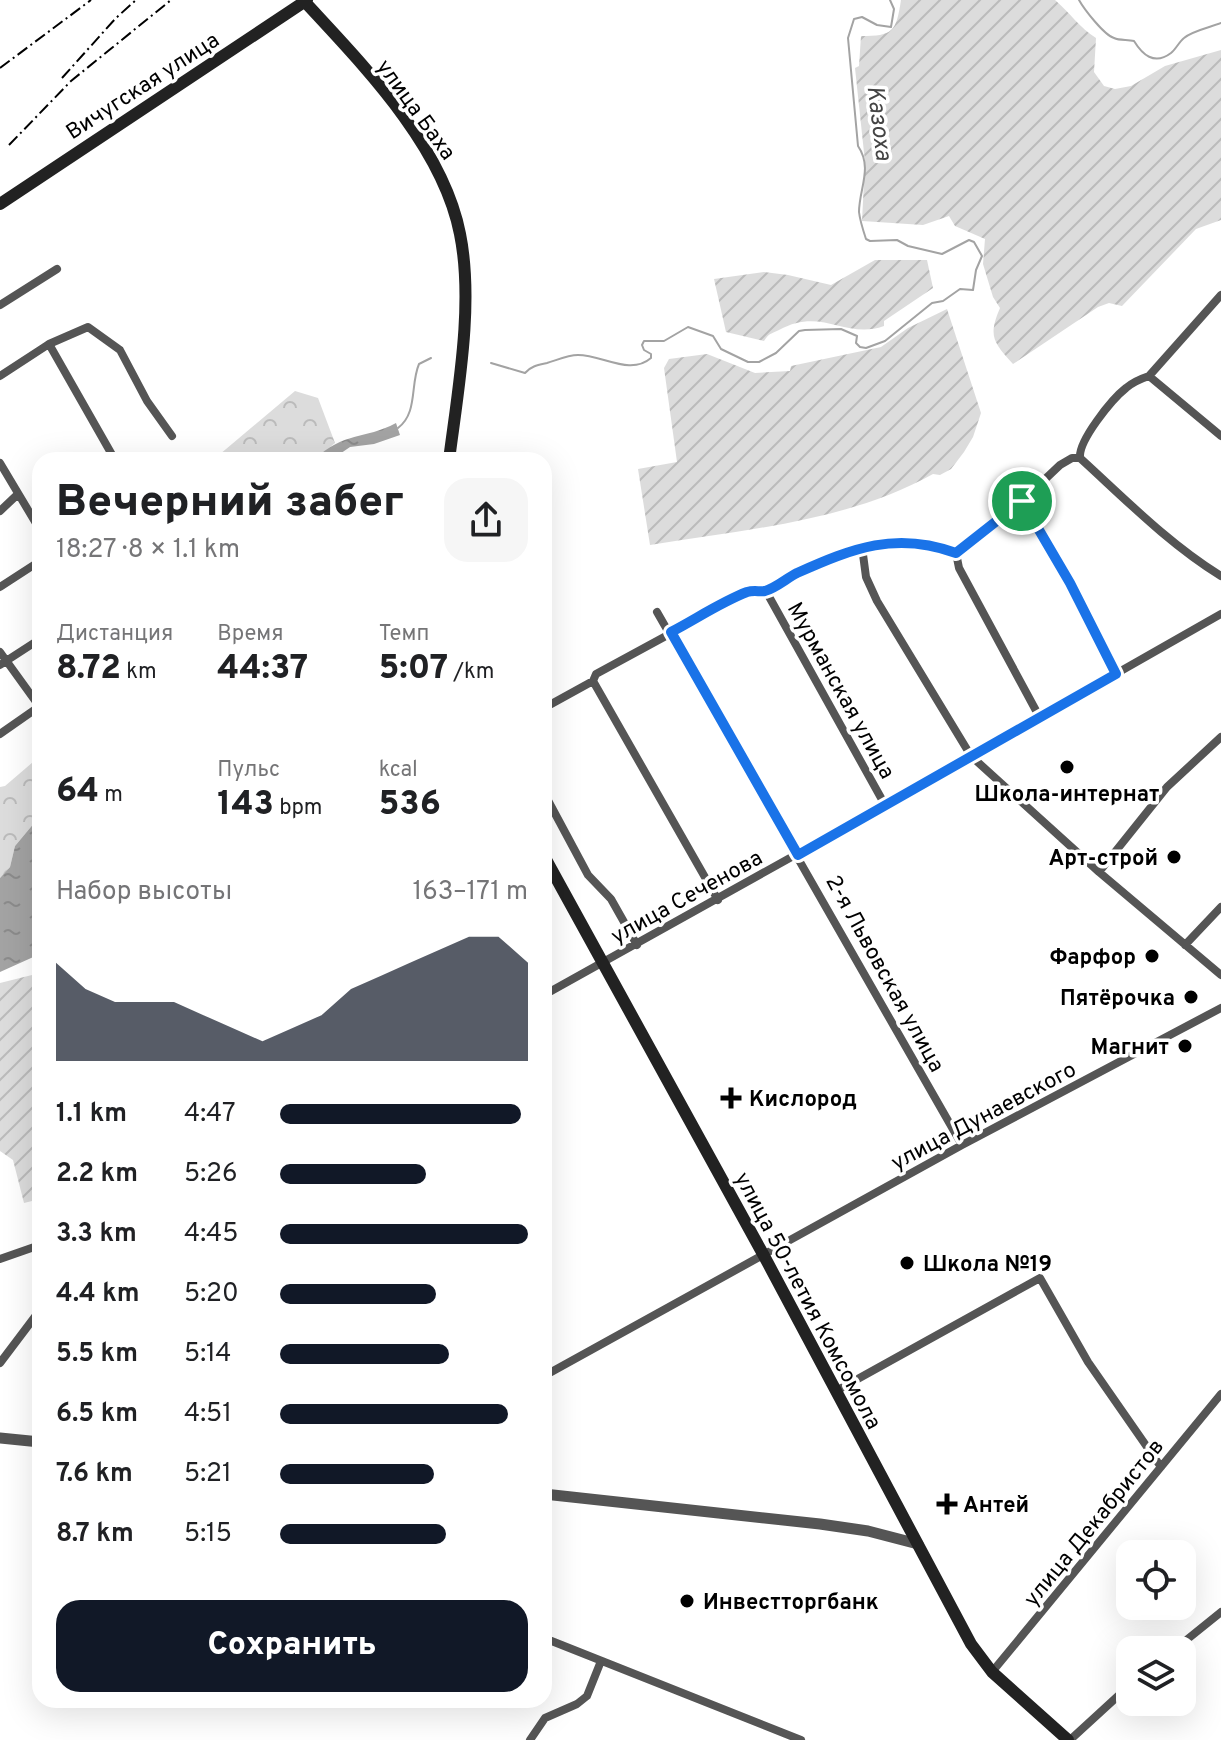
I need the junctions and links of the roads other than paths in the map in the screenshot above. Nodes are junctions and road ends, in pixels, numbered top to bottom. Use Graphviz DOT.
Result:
graph roads {
  1 [pos="306,1"];
  2 [pos="0,204"];
  3 [pos="57,269"];
  4 [pos="1221,295"];
  5 [pos="0,305"];
  6 [pos="1211,308"];
  7 [pos="1221,316"];
  8 [pos="49,344"];
  9 [pos="0,376"];
  10 [pos="1149,376"];
  11 [pos="172,436"];
  12 [pos="1221,436"];
  13 [pos="110,452"];
  14 [pos="450,452"];
  15 [pos="1080,458"];
  16 [pos="0,463"];
  17 [pos="18,494"];
  18 [pos="1022,501"];
  19 [pos="0,511"];
  20 [pos="32,517"];
  21 [pos="862,547"];
  22 [pos="956,553"];
  23 [pos="32,566"];
  24 [pos="1221,576"];
  25 [pos="0,587"];
  26 [pos="766,592"];
  27 [pos="657,612"];
  28 [pos="1221,614"];
  29 [pos="671,632"];
  30 [pos="32,643"];
  31 [pos="2,659"];
  32 [pos="1116,674"];
  33 [pos="593,681"];
  34 [pos="32,697"];
  35 [pos="552,704"];
  36 [pos="32,711"];
  37 [pos="1040,718"];
  38 [pos="0,734"];
  39 [pos="1221,737"];
  40 [pos="971,756"];
  41 [pos="885,805"];
  42 [pos="552,808"];
  43 [pos="798,855"];
  44 [pos="552,871"];
  45 [pos="1099,872"];
  46 [pos="718,900"];
  47 [pos="1221,907"];
  48 [pos="637,945"];
  49 [pos="1185,945"];
  50 [pos="601,964"];
  51 [pos="1221,975"];
  52 [pos="552,991"];
  53 [pos="1221,1008"];
  54 [pos="962,1145"];
  55 [pos="32,1248"];
  56 [pos="763,1254"];
  57 [pos="0,1259"];
  58 [pos="32,1321"];
  59 [pos="0,1363"];
  60 [pos="552,1372"];
  61 [pos="836,1391"];
  62 [pos="1221,1394"];
  63 [pos="0,1438"];
  64 [pos="32,1441"];
  65 [pos="1161,1467"];
  66 [pos="552,1495"];
  67 [pos="918,1544"];
  68 [pos="1221,1612"];
  69 [pos="1191,1636"];
  70 [pos="552,1641"];
  71 [pos="601,1661"];
  72 [pos="992,1672"];
  73 [pos="1116,1698"];
  74 [pos="530,1740"];
  75 [pos="801,1740"];
  76 [pos="1069,1740"];
  1 -- 2 [label="main road, Вичугская улица"];
  1 -- 14 [label="main road, улица Баха"];
  3 -- 5 [label="street"];
  4 -- 6 [label="street"];
  6 -- 7 [label="street"];
  6 -- 10 [label="street"];
  8 -- 9 [label="street"];
  8 -- 11 [label="street"];
  8 -- 13 [label="street"];
  10 -- 12 [label="street"];
  10 -- 15 [label="street"];
  15 -- 18 [label="street"];
  15 -- 24 [label="street"];
  16 -- 17 [label="street"];
  17 -- 19 [label="street"];
  17 -- 20 [label="street"];
  18 -- 22 [label="street"];
  18 -- 32 [label="street"];
  21 -- 22 [label="street"];
  21 -- 26 [label="street"];
  21 -- 40 [label="street"];
  22 -- 37 [label="street"];
  23 -- 25 [label="street"];
  26 -- 29 [label="street"];
  26 -- 41 [label="street, Мурманская улица"];
  27 -- 29 [label="street, 2-я Львовская улица"];
  28 -- 32 [label="street, улица Сеченова"];
  29 -- 33 [label="street"];
  29 -- 43 [label="street, 2-я Львовская улица"];
  30 -- 31 [label="street"];
  31 -- 34 [label="street"];
  32 -- 37 [label="street, улица Сеченова"];
  33 -- 35 [label="street"];
  33 -- 46 [label="street"];
  36 -- 38 [label="street"];
  37 -- 40 [label="street, улица Сеченова"];
  39 -- 45 [label="street"];
  40 -- 41 [label="street, улица Сеченова"];
  40 -- 45 [label="street"];
  41 -- 43 [label="street, улица Сеченова"];
  42 -- 48 [label="street"];
  43 -- 46 [label="street, улица Сеченова"];
  43 -- 54 [label="street, 2-я Львовская улица"];
  44 -- 50 [label="main road, улица 50-летия Комсомола"];
  45 -- 49 [label="street"];
  46 -- 48 [label="street, улица Сеченова"];
  47 -- 49 [label="street"];
  48 -- 50 [label="street, улица Сеченова"];
  49 -- 51 [label="street"];
  50 -- 52 [label="street, улица Сеченова"];
  50 -- 56 [label="main road, улица 50-летия Комсомола"];
  53 -- 54 [label="street, улица Дунаевского"];
  54 -- 56 [label="street, улица Дунаевского"];
  55 -- 57 [label="street"];
  56 -- 60 [label="street, улица Дунаевского"];
  56 -- 61 [label="main road, улица 50-летия Комсомола"];
  58 -- 59 [label="street"];
  61 -- 65 [label="street"];
  61 -- 67 [label="main road, улица 50-летия Комсомола"];
  62 -- 65 [label="street, улица Декабристов"];
  63 -- 64 [label="street"];
  65 -- 72 [label="street, улица Декабристов"];
  66 -- 67 [label="street"];
  67 -- 72 [label="main road, улица 50-летия Комсомола"];
  68 -- 69 [label="street"];
  70 -- 71 [label="street"];
  71 -- 74 [label="street"];
  71 -- 75 [label="street"];
  72 -- 76 [label="main road, улица 50-летия Комсомола"];
  73 -- 76 [label="street"];
}
